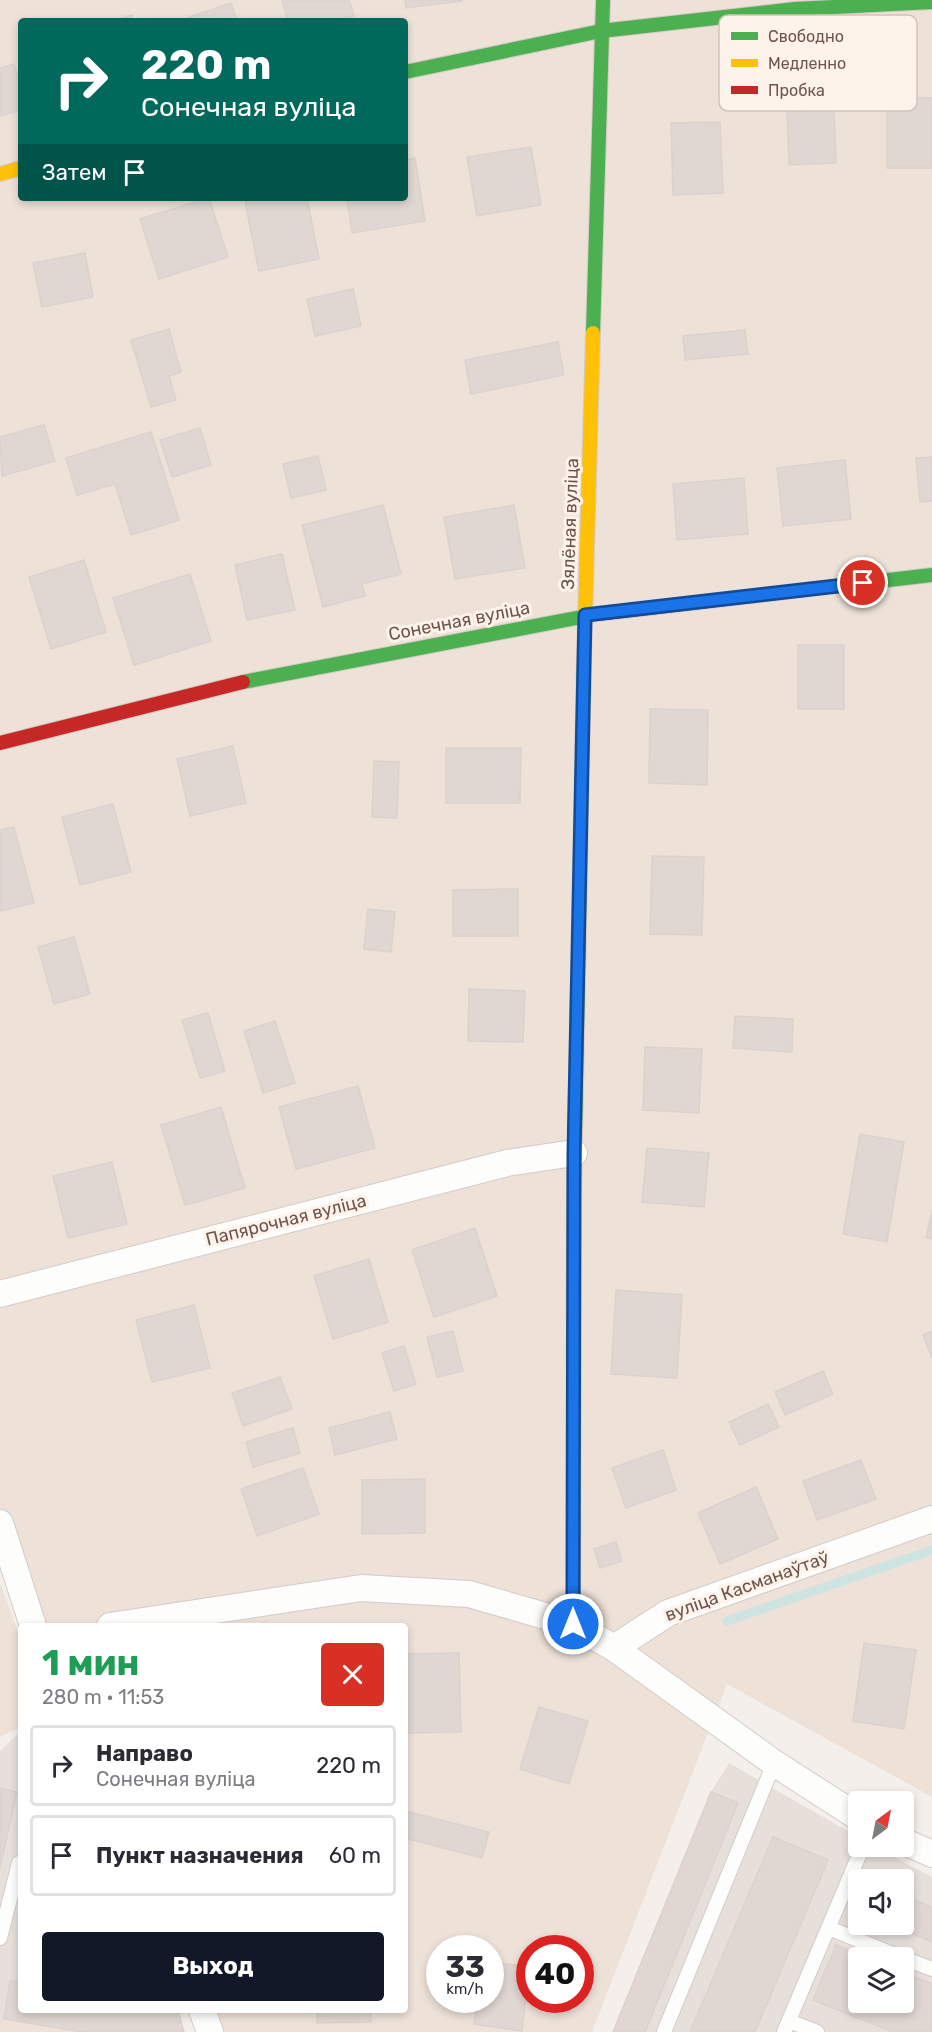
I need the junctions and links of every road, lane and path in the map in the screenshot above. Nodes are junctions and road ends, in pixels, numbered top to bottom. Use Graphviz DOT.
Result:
graph roads {
  1 [pos="603,0"];
  2 [pos="932,2"];
  3 [pos="742,15"];
  4 [pos="719,18"];
  5 [pos="601,31"];
  6 [pos="408,71"];
  7 [pos="18,169"];
  8 [pos="0,174"];
  9 [pos="932,575"];
  10 [pos="585,615"];
  11 [pos="0,743"];
  12 [pos="574,1153"];
  13 [pos="0,1294"];
  14 [pos="932,1519"];
  15 [pos="0,1523"];
  16 [pos="32,1623"];
  17 [pos="130,1623"];
  18 [pos="573,1624"];
  19 [pos="614,1648"];
  20 [pos="774,1763"];
  21 [pos="848,1811"];
  22 [pos="914,1845"];
  23 [pos="932,1854"];
  24 [pos="858,1857"];
  25 [pos="18,1867"];
  26 [pos="829,1928"];
  27 [pos="0,1938"];
  28 [pos="876,1947"];
  29 [pos="914,1963"];
  30 [pos="932,1970"];
  31 [pos="787,2026"];
  32 [pos="664,2032"];
  33 [pos="817,2032"];
  1 -- 5 [label="street, Зялёная вуліца"];
  2 -- 3 [label="street"];
  4 -- 5 [label="street"];
  5 -- 6 [label="street"];
  5 -- 10 [label="street, Зялёная вуліца"];
  7 -- 8 [label="street"];
  9 -- 10 [label="street, Сонечная вуліца"];
  10 -- 11 [label="street, Сонечная вуліца"];
  10 -- 12 [label="street, Зялёная вуліца"];
  12 -- 13 [label="street, Папярочная вуліца"];
  12 -- 18 [label="street, Зялёная вуліца"];
  14 -- 19 [label="street, вуліца Касманаўтаў"];
  15 -- 16 [label="street"];
  17 -- 18 [label="street"];
  18 -- 19 [label="street"];
  19 -- 20 [label="street"];
  20 -- 21 [label="street"];
  20 -- 32 [label="lane"];
  22 -- 23 [label="street"];
  24 -- 26 [label="lane"];
  25 -- 27 [label="lane"];
  26 -- 28 [label="lane"];
  26 -- 31 [label="lane"];
  29 -- 30 [label="lane"];
  31 -- 33 [label="lane"];
}
